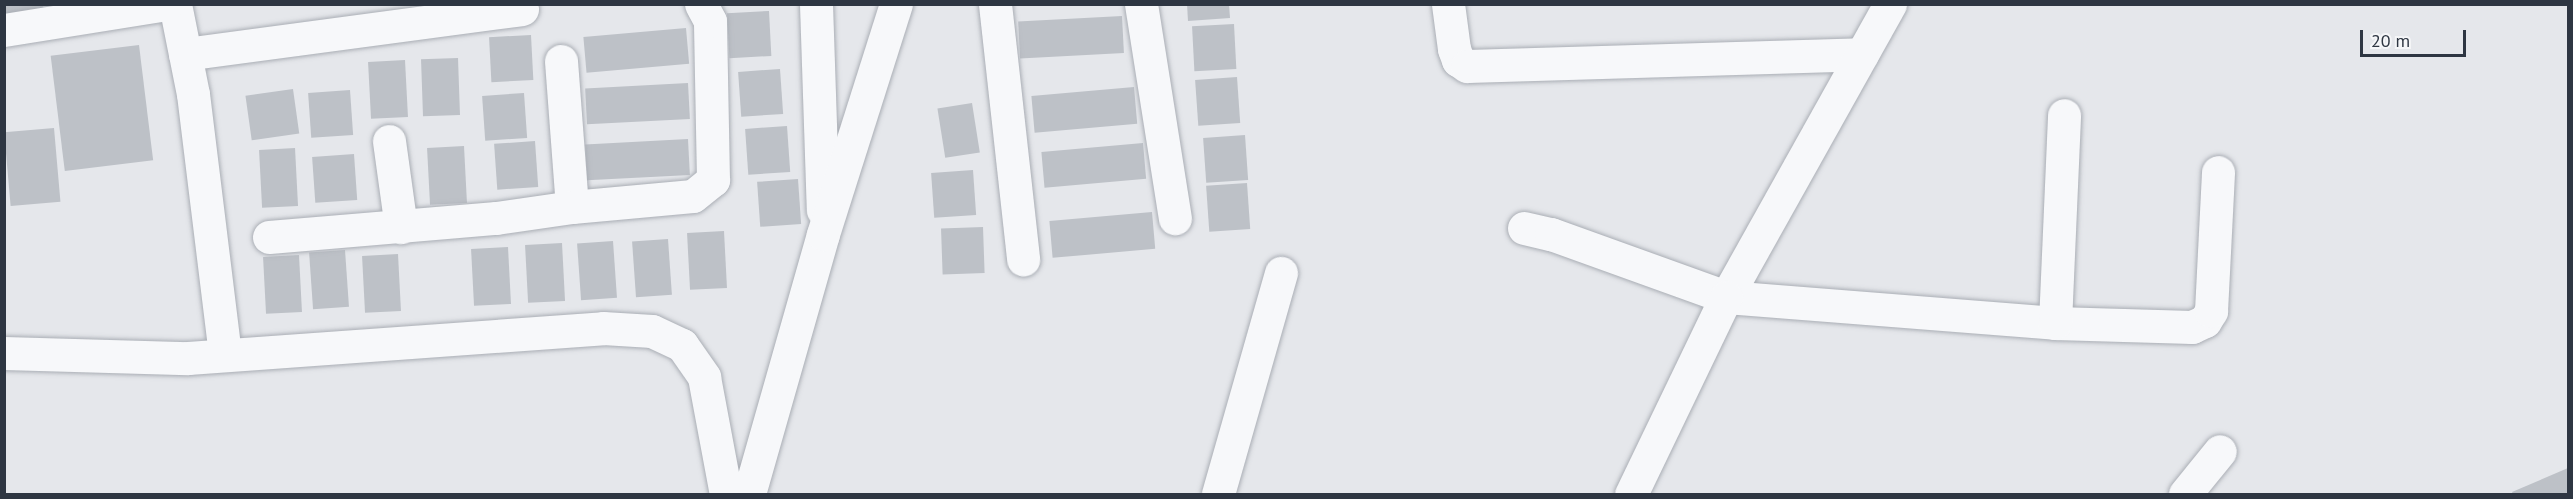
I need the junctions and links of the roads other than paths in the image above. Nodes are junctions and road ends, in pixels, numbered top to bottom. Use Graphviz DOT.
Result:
graph roads {
  1 [pos="167,4"];
  2 [pos="175,4"];
  3 [pos="702,4"];
  4 [pos="816,4"];
  5 [pos="896,4"];
  6 [pos="995,4"];
  7 [pos="1141,4"];
  8 [pos="1448,4"];
  9 [pos="1890,4"];
  10 [pos="522,9"];
  11 [pos="4,30"];
  12 [pos="185,54"];
  13 [pos="1862,54"];
  14 [pos="561,62"];
  15 [pos="2064,115"];
  16 [pos="389,141"];
  17 [pos="2218,172"];
  18 [pos="572,207"];
  19 [pos="1175,218"];
  20 [pos="402,227"];
  21 [pos="1524,228"];
  22 [pos="823,234"];
  23 [pos="269,237"];
  24 [pos="1023,259"];
  25 [pos="1281,273"];
  26 [pos="1726,297"];
  27 [pos="2055,323"];
  28 [pos="4,353"];
  29 [pos="225,355"];
  30 [pos="2220,451"];
  31 [pos="726,495"];
  32 [pos="749,495"];
  33 [pos="1218,495"];
  34 [pos="1631,495"];
  35 [pos="2185,495"];
  1 -- 11 [label="street"];
  2 -- 12 [label="street"];
  3 -- 18 [label="street"];
  4 -- 22 [label="street"];
  5 -- 22 [label="street"];
  6 -- 24 [label="street"];
  7 -- 19 [label="street"];
  8 -- 13 [label="street"];
  9 -- 13 [label="street"];
  10 -- 12 [label="street"];
  12 -- 29 [label="street"];
  13 -- 26 [label="street"];
  14 -- 18 [label="street"];
  15 -- 27 [label="street"];
  16 -- 20 [label="street"];
  17 -- 27 [label="street"];
  18 -- 20 [label="street"];
  20 -- 23 [label="street"];
  21 -- 26 [label="street"];
  22 -- 32 [label="street"];
  25 -- 33 [label="street"];
  26 -- 27 [label="street"];
  26 -- 34 [label="street"];
  28 -- 29 [label="street"];
  29 -- 31 [label="street"];
  30 -- 35 [label="street"];
}
